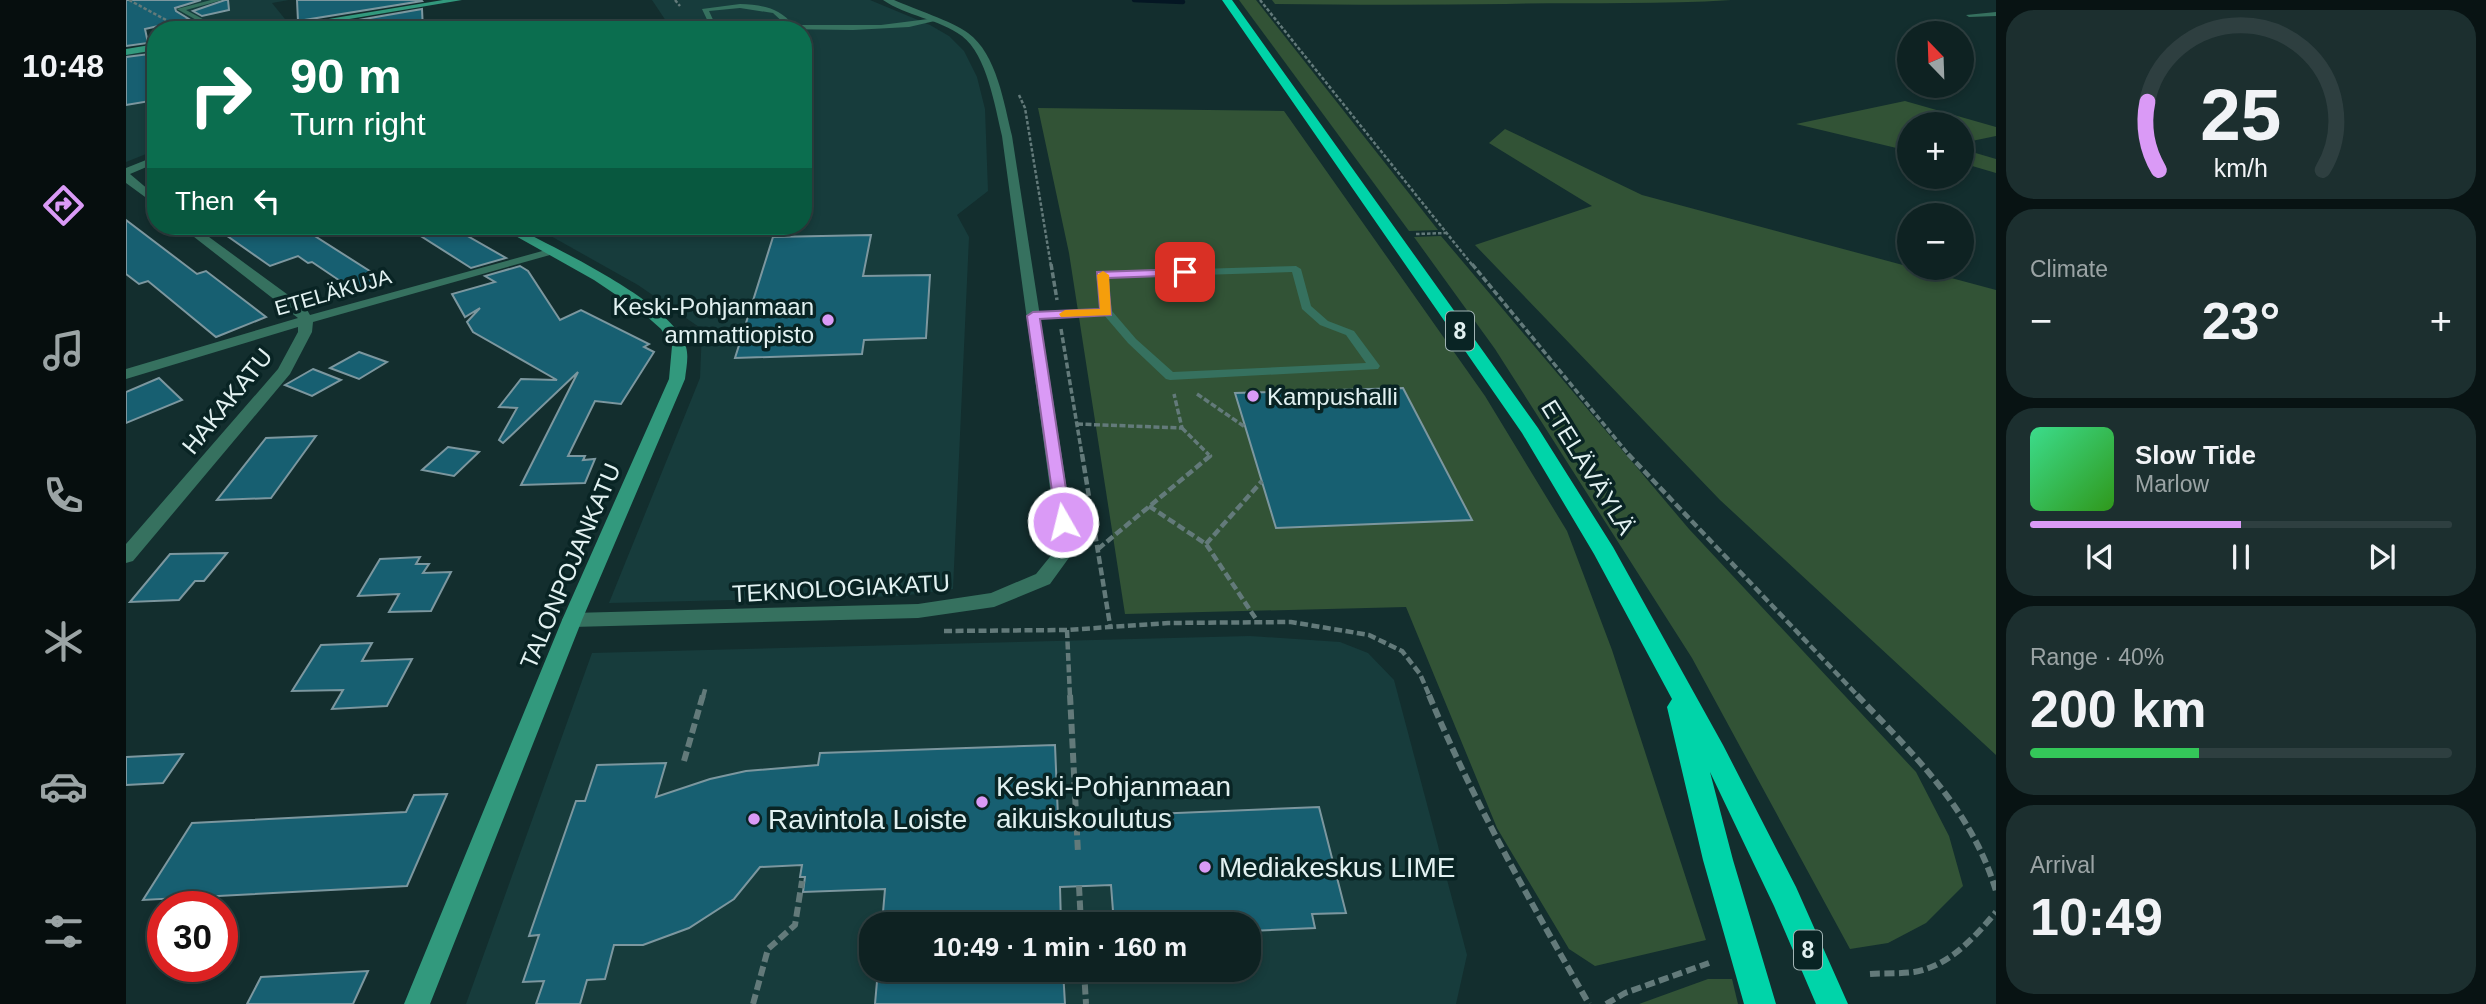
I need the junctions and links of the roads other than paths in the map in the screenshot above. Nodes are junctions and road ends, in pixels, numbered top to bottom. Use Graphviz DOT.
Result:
graph roads {
  1 [pos="219,0"];
  2 [pos="458,0"];
  3 [pos="887,0"];
  4 [pos="1227,0"];
  5 [pos="432,2"];
  6 [pos="1996,14"];
  7 [pos="1969,15"];
  8 [pos="936,20"];
  9 [pos="203,21"];
  10 [pos="319,21"];
  11 [pos="711,21"];
  12 [pos="785,21"];
  13 [pos="812,28"];
  14 [pos="147,48"];
  15 [pos="126,52"];
  16 [pos="147,164"];
  17 [pos="126,175"];
  18 [pos="147,194"];
  19 [pos="198,235"];
  20 [pos="520,235"];
  21 [pos="551,253"];
  22 [pos="1107,312"];
  23 [pos="1033,316"];
  24 [pos="306,320"];
  25 [pos="126,374"];
  26 [pos="126,556"];
  27 [pos="572,620"];
  28 [pos="1672,675"];
  29 [pos="417,1004"];
  30 [pos="1759,1004"];
  31 [pos="1832,1004"];
  1 -- 9 [label="lane"];
  2 -- 5 [label="street"];
  3 -- 8 [label="street, TEKNOLOGIAKATU"];
  4 -- 28 [label="highway, ETELÄVÄYLÄ / 8"];
  5 -- 10 [label="street"];
  6 -- 7 [label="lane"];
  8 -- 13 [label="lane"];
  8 -- 23 [label="street, TEKNOLOGIAKATU"];
  11 -- 12 [label="lane"];
  14 -- 15 [label="street"];
  16 -- 17 [label="street"];
  17 -- 18 [label="street"];
  19 -- 24 [label="street"];
  20 -- 21 [label="street, TALONPOJANKATU"];
  21 -- 24 [label="street, ETELÄKUJA"];
  21 -- 27 [label="street, TALONPOJANKATU"];
  22 -- 22 [label="lane"];
  22 -- 23 [label="lane"];
  23 -- 27 [label="street, TEKNOLOGIAKATU"];
  24 -- 25 [label="street, ETELÄKUJA"];
  24 -- 26 [label="street, HAKAKATU"];
  27 -- 29 [label="street, TALONPOJANKATU"];
  28 -- 30 [label="highway"];
  28 -- 31 [label="highway, ETELÄVÄYLÄ / 8"];
}
